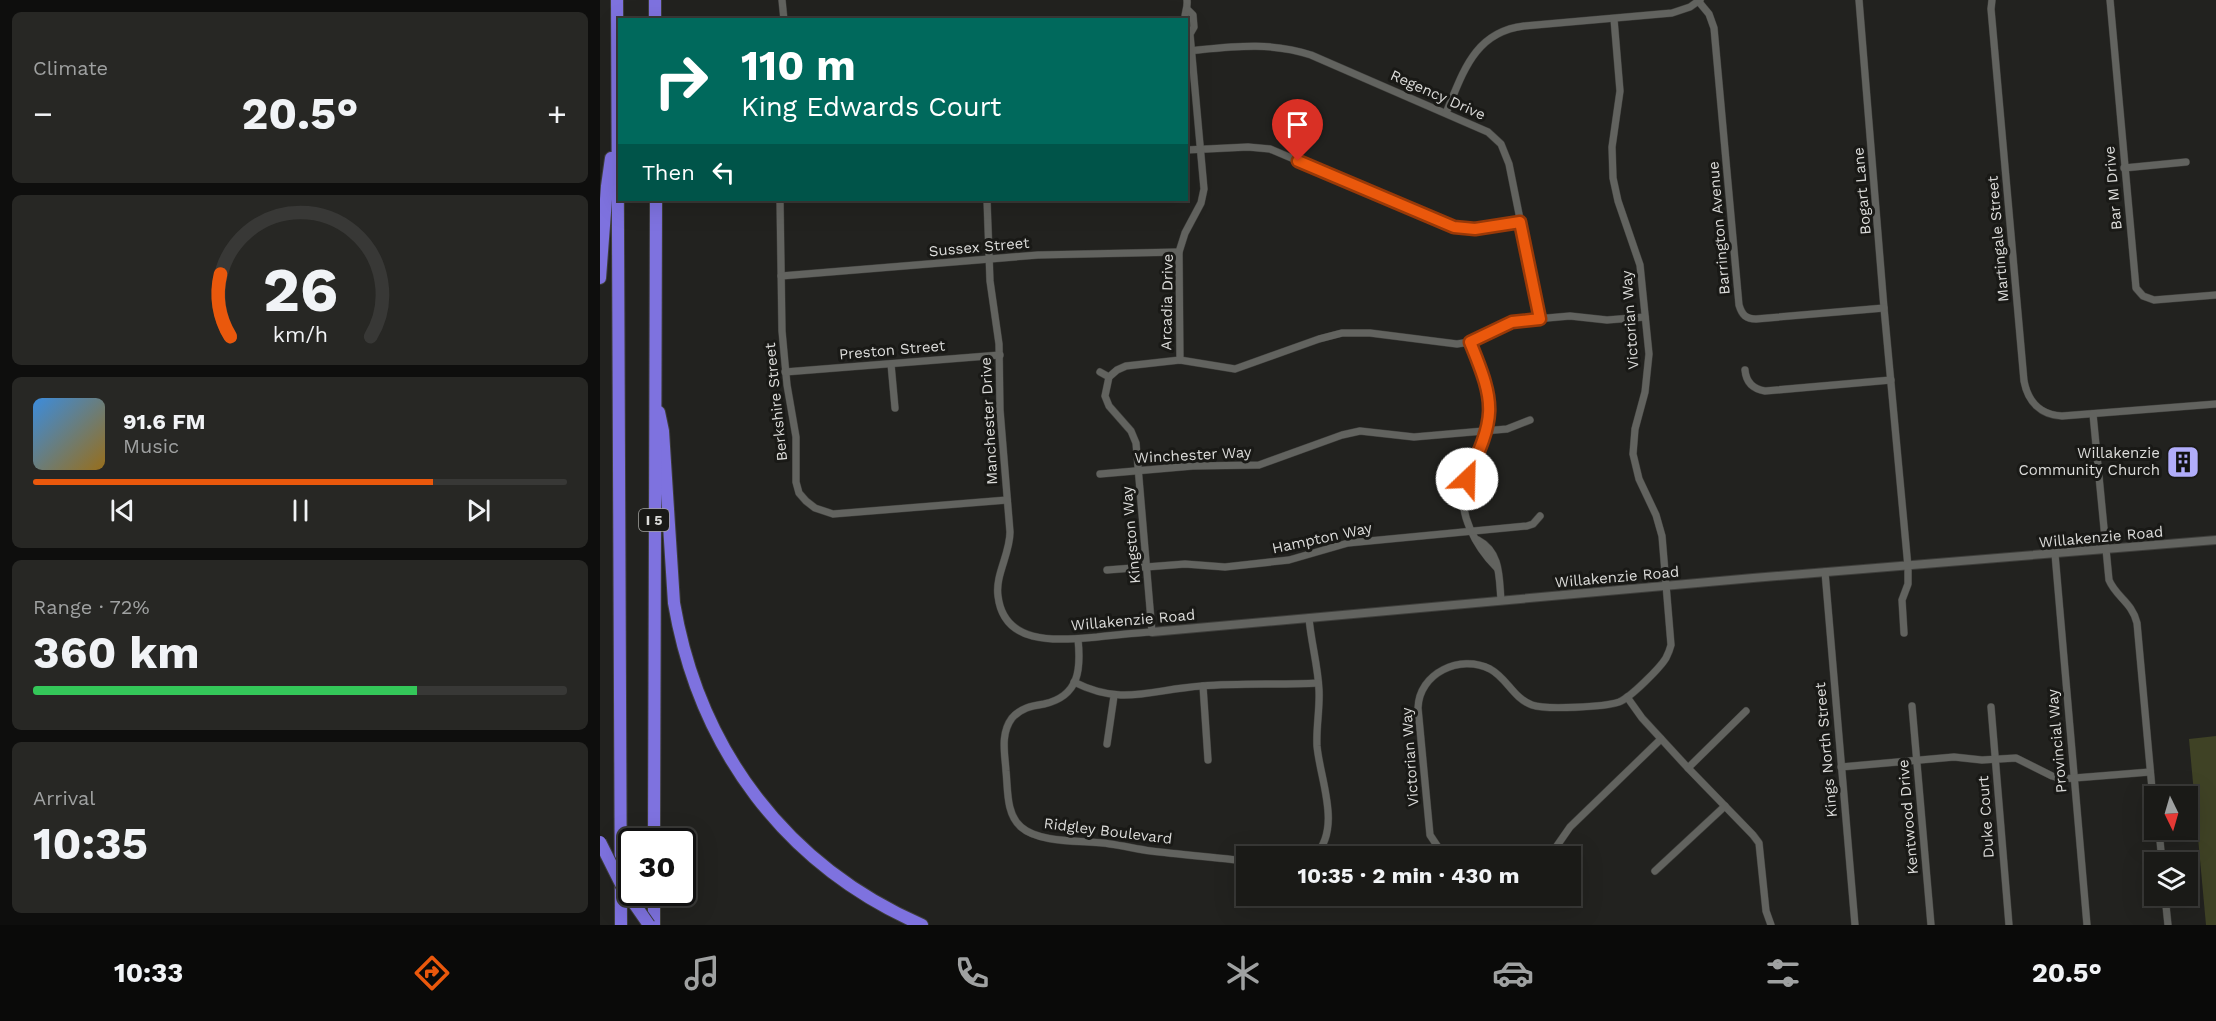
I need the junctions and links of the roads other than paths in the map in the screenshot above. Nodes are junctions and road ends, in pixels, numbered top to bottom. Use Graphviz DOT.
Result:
graph roads {
  1 [pos="617,0"];
  2 [pos="655,0"];
  3 [pos="782,0"];
  4 [pos="1187,0"];
  5 [pos="1859,0"];
  6 [pos="2110,0"];
  7 [pos="1699,1"];
  8 [pos="1992,3"];
  9 [pos="1188,10"];
  10 [pos="655,18"];
  11 [pos="784,18"];
  12 [pos="1184,18"];
  13 [pos="1614,19"];
  14 [pos="1188,32"];
  15 [pos="1189,50"];
  16 [pos="1446,113"];
  17 [pos="618,121"];
  18 [pos="1201,149"];
  19 [pos="1188,150"];
  20 [pos="2186,162"];
  21 [pos="2124,168"];
  22 [pos="618,201"];
  23 [pos="656,201"];
  24 [pos="780,201"];
  25 [pos="987,201"];
  26 [pos="1520,222"];
  27 [pos="1179,252"];
  28 [pos="990,260"];
  29 [pos="781,276"];
  30 [pos="600,278"];
  31 [pos="2216,295"];
  32 [pos="1884,308"];
  33 [pos="1646,317"];
  34 [pos="1540,319"];
  35 [pos="1470,342"];
  36 [pos="1000,355"];
  37 [pos="1180,360"];
  38 [pos="891,364"];
  39 [pos="1744,370"];
  40 [pos="786,372"];
  41 [pos="1100,372"];
  42 [pos="1108,377"];
  43 [pos="1891,380"];
  44 [pos="656,398"];
  45 [pos="2216,404"];
  46 [pos="895,408"];
  47 [pos="2093,414"];
  48 [pos="1530,420"];
  49 [pos="1487,431"];
  50 [pos="1138,471"];
  51 [pos="1100,474"];
  52 [pos="1007,500"];
  53 [pos="1540,516"];
  54 [pos="1471,531"];
  55 [pos="2216,540"];
  56 [pos="2106,550"];
  57 [pos="2055,554"];
  58 [pos="1147,567"];
  59 [pos="1908,567"];
  60 [pos="1107,570"];
  61 [pos="1825,572"];
  62 [pos="1667,586"];
  63 [pos="1501,600"];
  64 [pos="1309,618"];
  65 [pos="1022,632"];
  66 [pos="1152,632"];
  67 [pos="1904,633"];
  68 [pos="1078,639"];
  69 [pos="1074,682"];
  70 [pos="1318,683"];
  71 [pos="1203,686"];
  72 [pos="1114,696"];
  73 [pos="1627,697"];
  74 [pos="1912,706"];
  75 [pos="1992,707"];
  76 [pos="1746,711"];
  77 [pos="1661,739"];
  78 [pos="1107,744"];
  79 [pos="1996,759"];
  80 [pos="1208,760"];
  81 [pos="1916,760"];
  82 [pos="1841,767"];
  83 [pos="1688,768"];
  84 [pos="2150,772"];
  85 [pos="2074,779"];
  86 [pos="2151,786"];
  87 [pos="1725,806"];
  88 [pos="654,828"];
  89 [pos="600,842"];
  90 [pos="1322,846"];
  91 [pos="1437,846"];
  92 [pos="1557,846"];
  93 [pos="1236,860"];
  94 [pos="1655,871"];
  95 [pos="654,906"];
  96 [pos="656,906"];
  97 [pos="2166,906"];
  98 [pos="621,925"];
  99 [pos="649,925"];
  100 [pos="654,925"];
  101 [pos="660,925"];
  102 [pos="922,925"];
  103 [pos="1771,925"];
  104 [pos="1855,925"];
  105 [pos="1931,925"];
  106 [pos="2008,925"];
  107 [pos="2087,925"];
  108 [pos="2168,925"];
  1 -- 17 [label="highway, I 5"];
  2 -- 10 [label="highway"];
  3 -- 11 [label="street"];
  4 -- 9 [label="street, Arcadia Drive"];
  5 -- 32 [label="street, Bogart Lane"];
  6 -- 21 [label="street, Bar M Drive"];
  7 -- 13 [label="street"];
  7 -- 32 [label="street, Barrington Avenue"];
  8 -- 47 [label="street, Martingale Street"];
  9 -- 12 [label="street, Arcadia Drive"];
  9 -- 14 [label="street, Arcadia Drive"];
  13 -- 16 [label="street"];
  13 -- 33 [label="street, Victorian Way"];
  14 -- 15 [label="street, Arcadia Drive"];
  15 -- 16 [label="street, Regency Drive"];
  15 -- 18 [label="street, Arcadia Drive"];
  16 -- 26 [label="street, Regency Drive"];
  17 -- 30 [label="highway"];
  18 -- 19 [label="street"];
  18 -- 26 [label="street"];
  18 -- 27 [label="street, Arcadia Drive"];
  20 -- 21 [label="street"];
  21 -- 31 [label="street, Bar M Drive"];
  22 -- 98 [label="highway, I 5"];
  23 -- 44 [label="highway, I 5"];
  24 -- 29 [label="street, Berkshire Street"];
  25 -- 28 [label="street, Manchester Drive"];
  26 -- 34 [label="street, Regency Drive"];
  27 -- 28 [label="street, Sussex Street"];
  27 -- 37 [label="street, Arcadia Drive"];
  28 -- 29 [label="street, Sussex Street"];
  28 -- 36 [label="street, Manchester Drive"];
  29 -- 40 [label="street, Berkshire Street"];
  32 -- 43 [label="street, Bogart Lane"];
  33 -- 34 [label="street"];
  33 -- 62 [label="street, Victorian Way"];
  34 -- 35 [label="street"];
  35 -- 37 [label="street"];
  35 -- 49 [label="street"];
  36 -- 38 [label="street, Preston Street"];
  36 -- 52 [label="street, Manchester Drive"];
  37 -- 42 [label="street"];
  38 -- 40 [label="street, Preston Street"];
  38 -- 46 [label="street"];
  39 -- 43 [label="street"];
  40 -- 52 [label="street, Berkshire Street"];
  41 -- 42 [label="street"];
  42 -- 50 [label="street, Kingston Way"];
  43 -- 59 [label="street, Bogart Lane"];
  44 -- 88 [label="highway, I 5"];
  44 -- 102 [label="highway"];
  45 -- 47 [label="street, Martingale Street"];
  47 -- 56 [label="street"];
  48 -- 49 [label="street, Winchester Way"];
  49 -- 50 [label="street, Winchester Way"];
  49 -- 54 [label="street"];
  50 -- 51 [label="street, Winchester Way"];
  50 -- 58 [label="street, Kingston Way"];
  52 -- 65 [label="street, Manchester Drive"];
  53 -- 54 [label="street, Hampton Way"];
  54 -- 58 [label="street, Hampton Way"];
  54 -- 63 [label="street"];
  55 -- 56 [label="street, Willakenzie Road"];
  56 -- 57 [label="street, Willakenzie Road"];
  56 -- 84 [label="street"];
  57 -- 59 [label="street, Willakenzie Road"];
  57 -- 85 [label="street, Provincial Way"];
  58 -- 60 [label="street, Hampton Way"];
  58 -- 66 [label="street, Kingston Way"];
  59 -- 61 [label="street, Willakenzie Road"];
  59 -- 67 [label="street, Bogart Lane"];
  61 -- 62 [label="street, Willakenzie Road"];
  61 -- 82 [label="street, Kings North Street"];
  62 -- 63 [label="street, Willakenzie Road"];
  62 -- 73 [label="street, Victorian Way"];
  63 -- 64 [label="street, Willakenzie Road"];
  64 -- 66 [label="street, Willakenzie Road"];
  64 -- 70 [label="street"];
  65 -- 68 [label="street, Willakenzie Road"];
  66 -- 68 [label="street, Willakenzie Road"];
  68 -- 69 [label="street"];
  69 -- 72 [label="street"];
  69 -- 93 [label="street, Ridgley Boulevard"];
  70 -- 71 [label="street"];
  70 -- 90 [label="street"];
  71 -- 72 [label="street"];
  71 -- 80 [label="street"];
  72 -- 78 [label="street"];
  73 -- 77 [label="street"];
  73 -- 91 [label="street, Victorian Way"];
  74 -- 81 [label="street, Kentwood Drive"];
  75 -- 79 [label="street, Duke Court"];
  76 -- 83 [label="street"];
  77 -- 83 [label="street"];
  77 -- 92 [label="street"];
  79 -- 81 [label="street"];
  79 -- 85 [label="street"];
  79 -- 106 [label="street, Duke Court"];
  81 -- 82 [label="street"];
  81 -- 105 [label="street, Kentwood Drive"];
  82 -- 104 [label="street, Kings North Street"];
  83 -- 87 [label="street"];
  84 -- 85 [label="street"];
  84 -- 86 [label="street"];
  85 -- 107 [label="street, Provincial Way"];
  87 -- 94 [label="street"];
  87 -- 103 [label="street"];
  89 -- 99 [label="highway, bridge"];
  95 -- 100 [label="highway"];
  96 -- 101 [label="highway"];
  97 -- 108 [label="street"];
}
